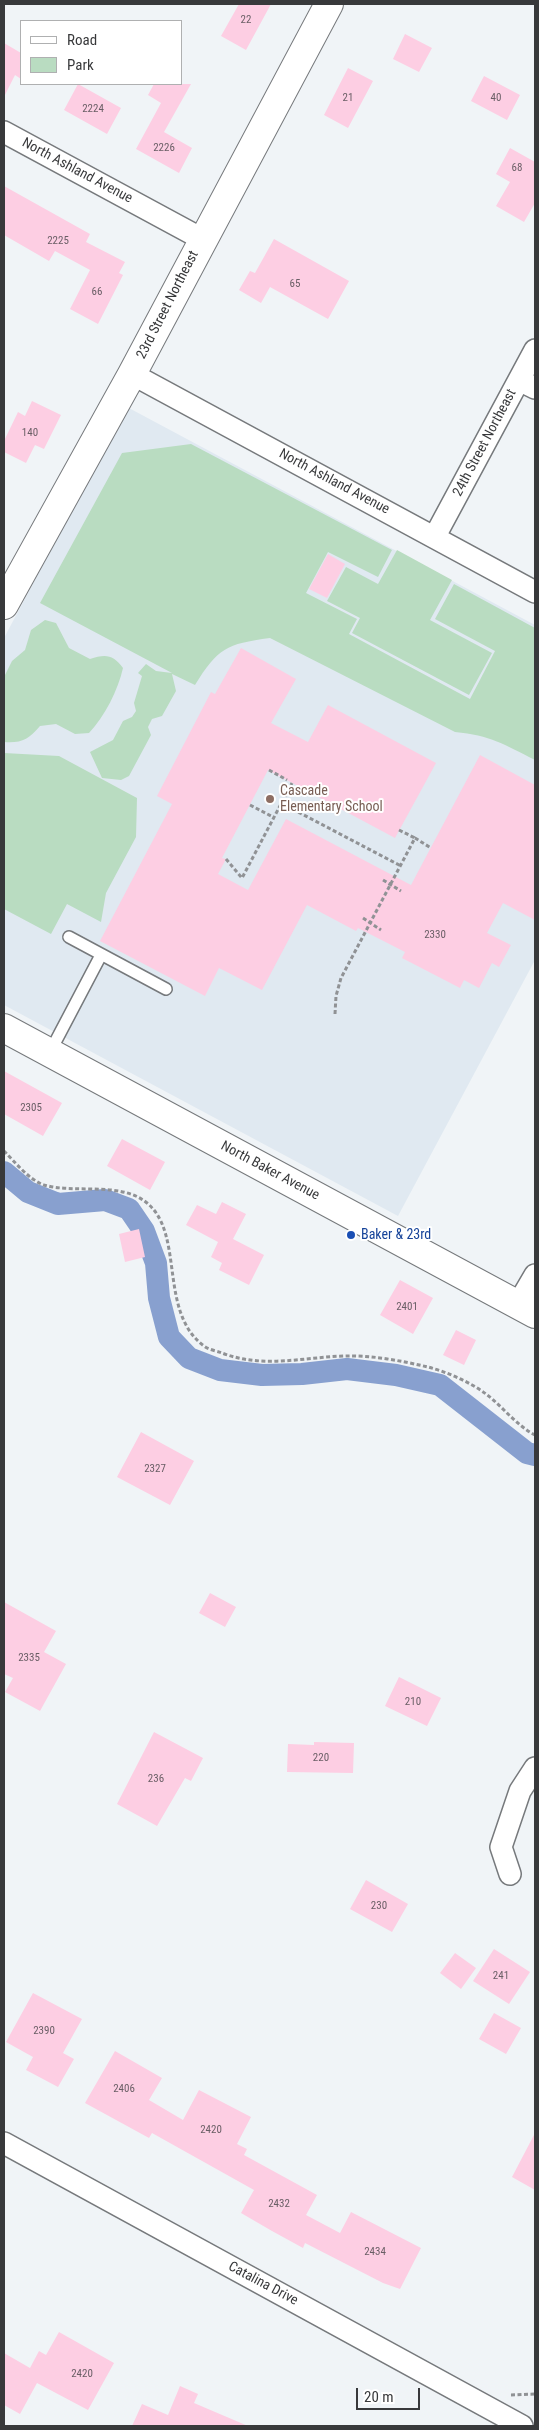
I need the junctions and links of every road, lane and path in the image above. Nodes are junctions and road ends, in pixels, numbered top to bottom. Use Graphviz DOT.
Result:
graph roads {
  1 [pos="329,4"];
  2 [pos="4,132"];
  3 [pos="202,238"];
  4 [pos="535,350"];
  5 [pos="132,374"];
  6 [pos="527,384"];
  7 [pos="435,536"];
  8 [pos="535,592"];
  9 [pos="4,605"];
  10 [pos="269,770"];
  11 [pos="288,780"];
  12 [pos="292,783"];
  13 [pos="281,803"];
  14 [pos="250,805"];
  15 [pos="274,817"];
  16 [pos="400,830"];
  17 [pos="415,838"];
  18 [pos="431,848"];
  19 [pos="226,859"];
  20 [pos="400,866"];
  21 [pos="383,880"];
  22 [pos="391,885"];
  23 [pos="401,890"];
  24 [pos="363,918"];
  25 [pos="371,922"];
  26 [pos="381,930"];
  27 [pos="69,938"];
  28 [pos="101,955"];
  29 [pos="166,990"];
  30 [pos="335,1014"];
  31 [pos="4,1028"];
  32 [pos="50,1052"];
  33 [pos="4,1151"];
  34 [pos="535,1275"];
  35 [pos="527,1309"];
  36 [pos="535,1435"];
  37 [pos="535,1768"];
  38 [pos="510,1874"];
  39 [pos="4,2143"];
  40 [pos="522,2426"];
  1 -- 3 [label="street, 23rd Street Northeast"];
  2 -- 3 [label="street, North Ashland Avenue"];
  3 -- 5 [label="street, 23rd Street Northeast"];
  4 -- 6 [label="street, 24th Street Northeast"];
  5 -- 7 [label="street, North Ashland Avenue"];
  5 -- 9 [label="street, 23rd Street Northeast"];
  6 -- 7 [label="street, 24th Street Northeast"];
  7 -- 8 [label="street, North Ashland Avenue"];
  10 -- 11 [label="path"];
  12 -- 13 [label="path"];
  13 -- 15 [label="path"];
  13 -- 20 [label="path"];
  14 -- 15 [label="path"];
  15 -- 19 [label="path"];
  16 -- 17 [label="path"];
  17 -- 18 [label="path"];
  17 -- 20 [label="path"];
  20 -- 22 [label="path"];
  21 -- 22 [label="path"];
  22 -- 23 [label="path"];
  22 -- 25 [label="path"];
  24 -- 25 [label="path"];
  25 -- 26 [label="path"];
  25 -- 30 [label="path"];
  27 -- 28 [label="lane"];
  28 -- 29 [label="lane"];
  28 -- 32 [label="lane"];
  31 -- 32 [label="street, North Baker Avenue"];
  32 -- 35 [label="street, North Baker Avenue"];
  33 -- 36 [label="path"];
  34 -- 35 [label="street"];
  37 -- 38 [label="street"];
  39 -- 40 [label="street, Catalina Drive"];
}
